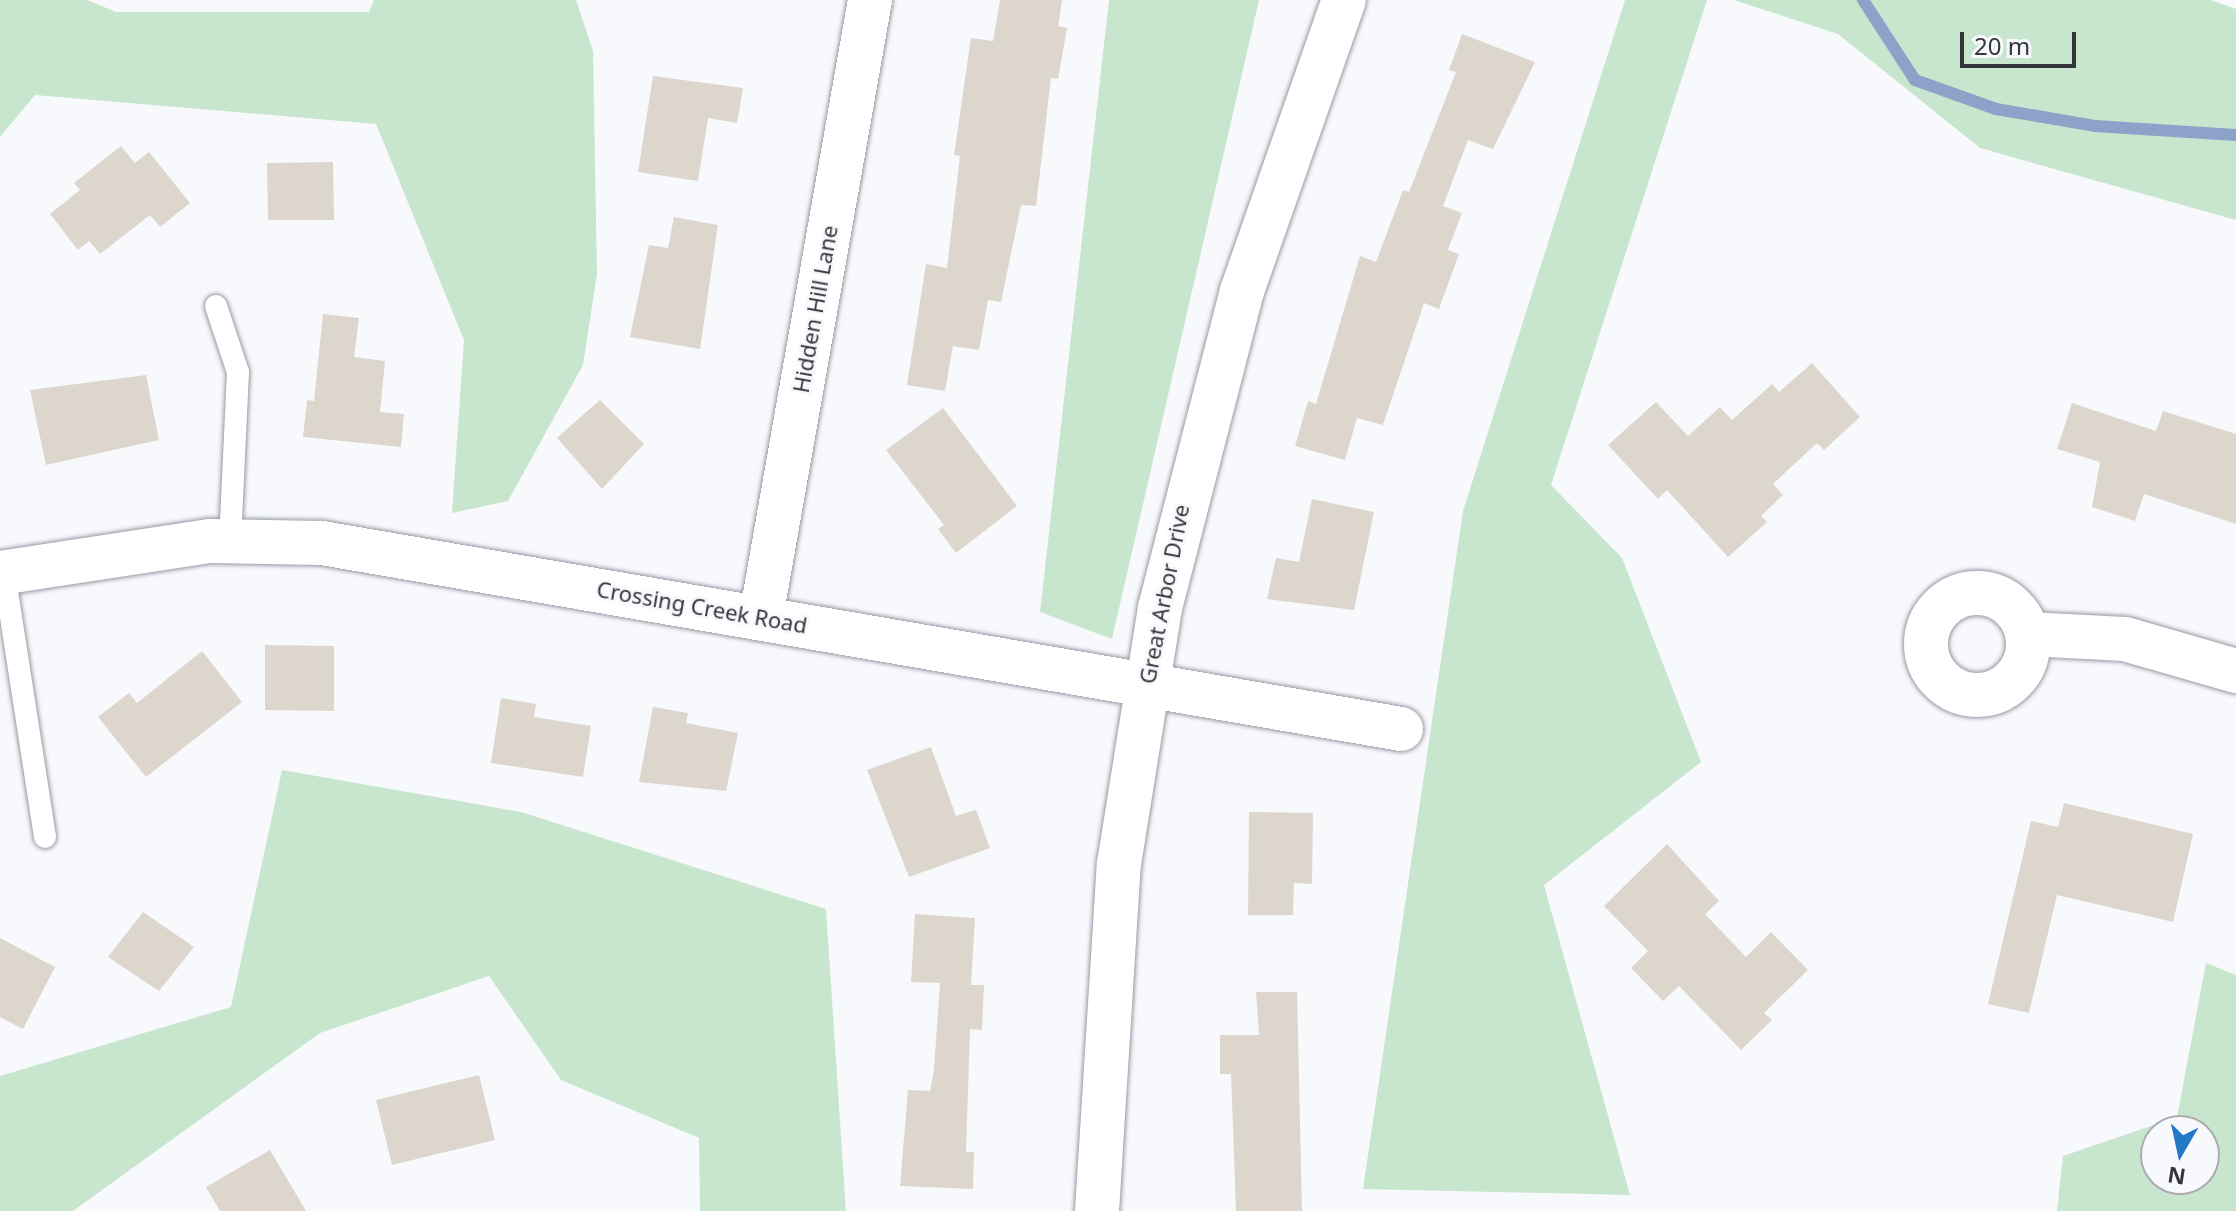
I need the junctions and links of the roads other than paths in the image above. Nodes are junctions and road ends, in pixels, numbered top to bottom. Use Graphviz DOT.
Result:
graph roads {
  1 [pos="870,0"];
  2 [pos="1344,0"];
  3 [pos="216,306"];
  4 [pos="230,540"];
  5 [pos="2,572"];
  6 [pos="761,617"];
  7 [pos="2028,634"];
  8 [pos="2236,671"];
  9 [pos="1145,685"];
  10 [pos="1401,729"];
  11 [pos="45,837"];
  12 [pos="1097,1211"];
  1 -- 6 [label="street, Hidden Hill Lane"];
  2 -- 9 [label="street, Great Arbor Drive"];
  3 -- 4 [label="lane"];
  4 -- 5 [label="street, Crossing Creek Road"];
  4 -- 6 [label="street, Crossing Creek Road"];
  5 -- 11 [label="lane"];
  6 -- 9 [label="street, Crossing Creek Road"];
  7 -- 8 [label="street"];
  9 -- 10 [label="street, Crossing Creek Road"];
  9 -- 12 [label="street, Great Arbor Drive"];
}
